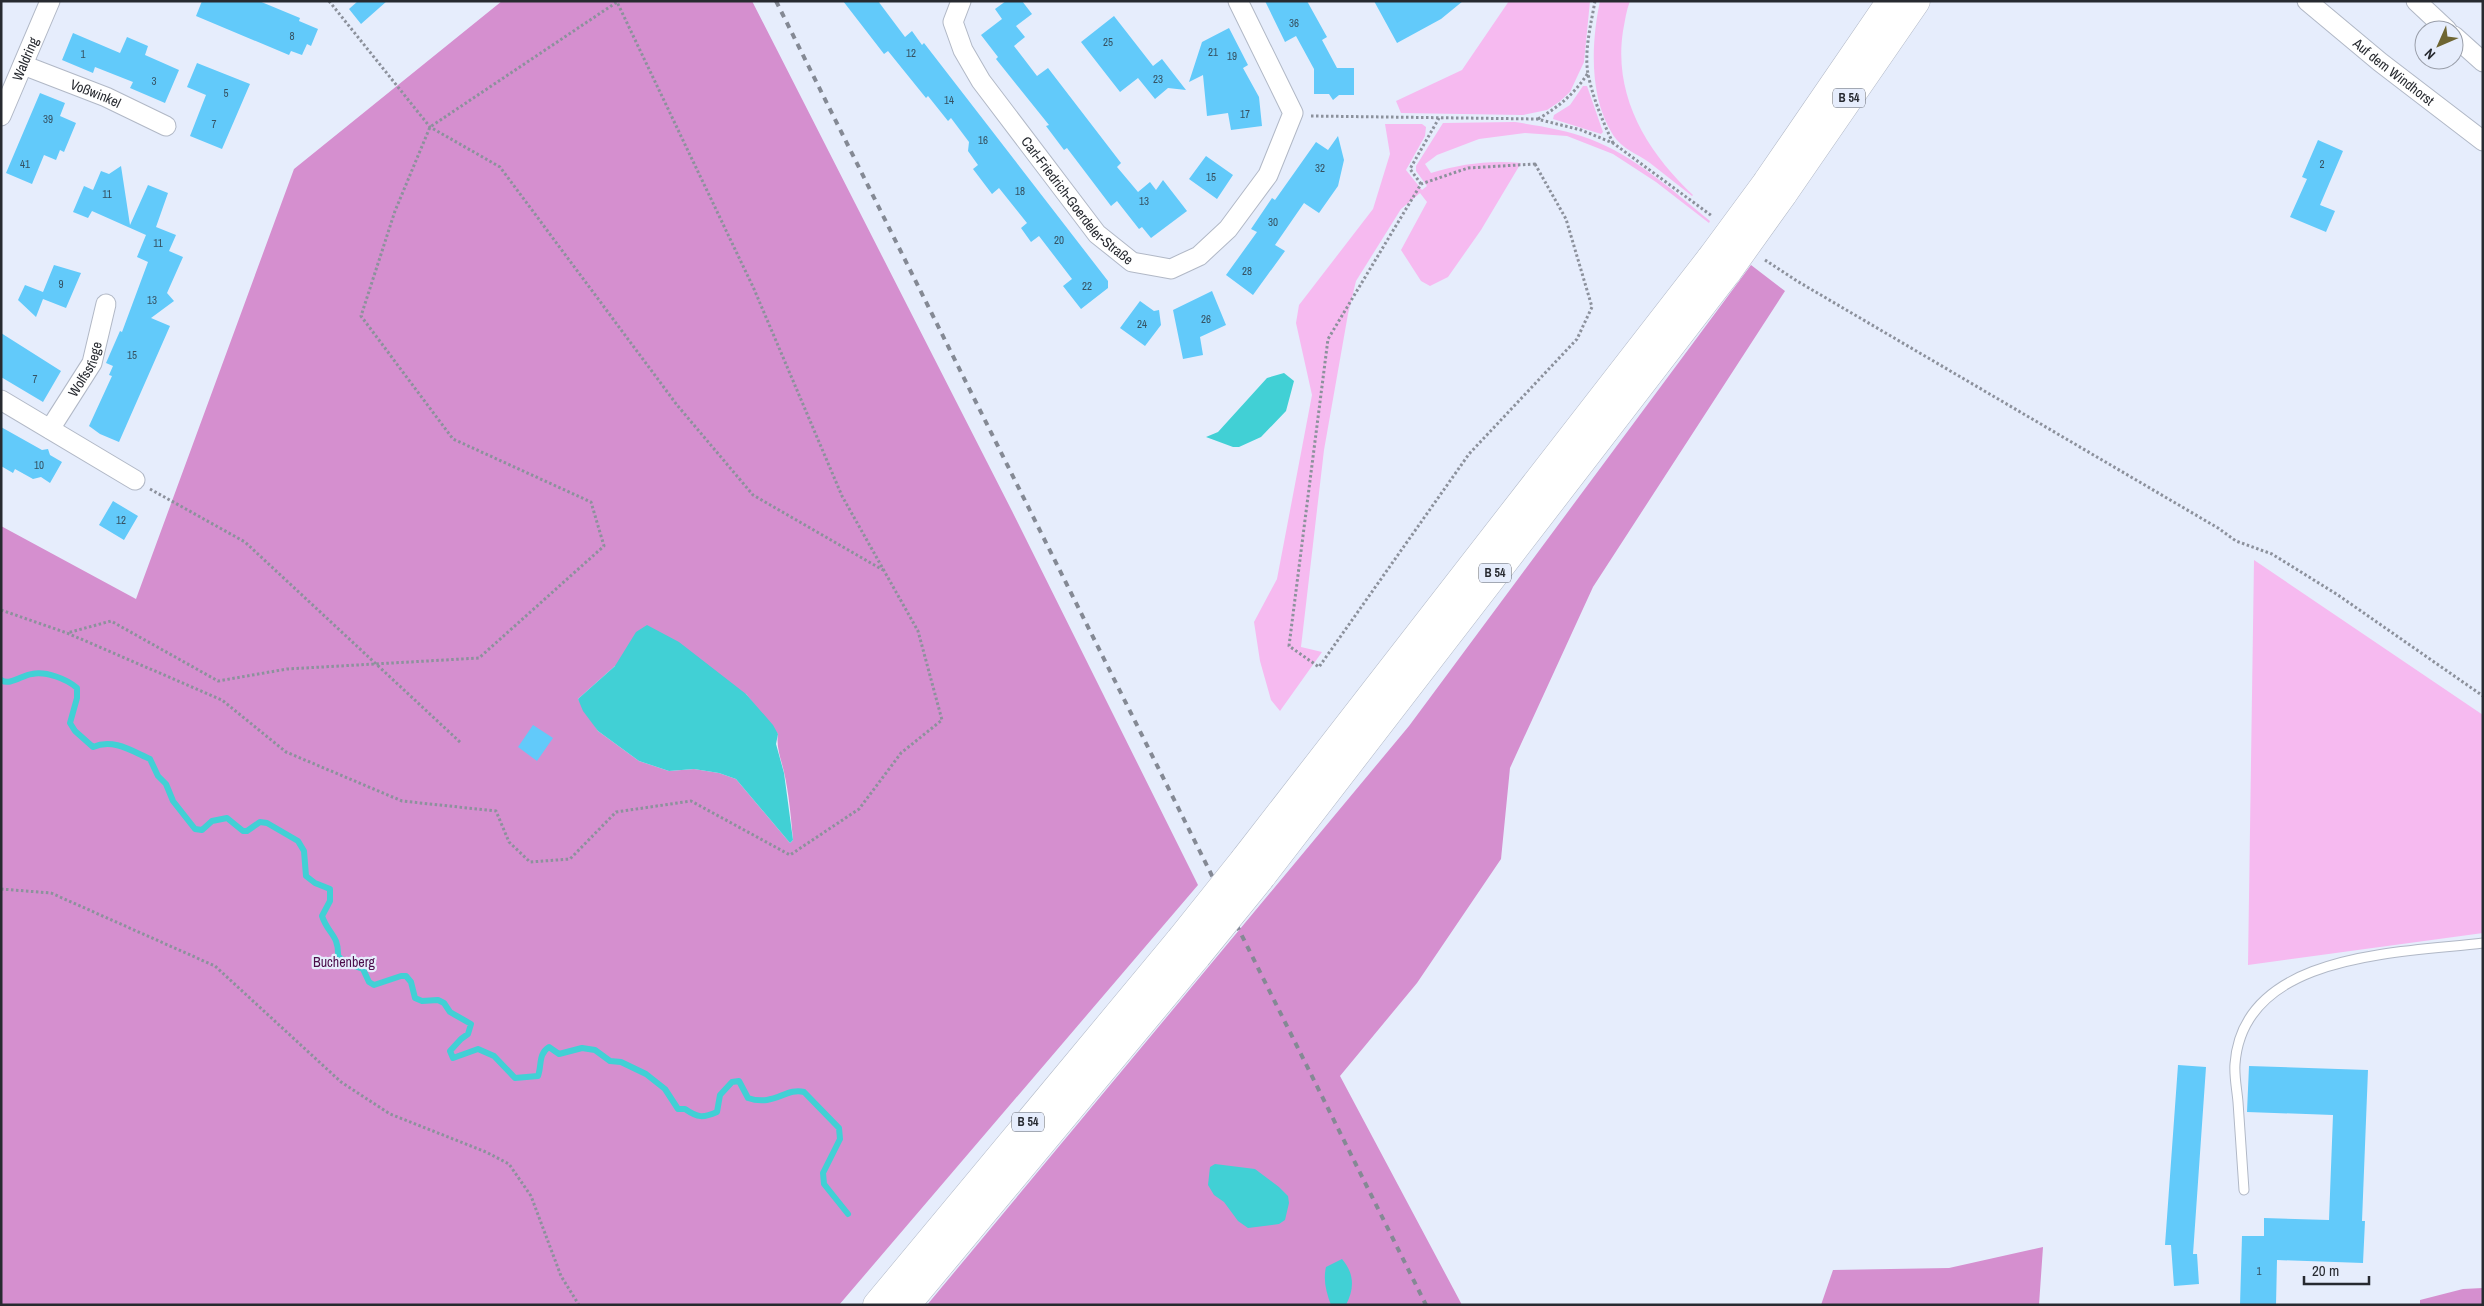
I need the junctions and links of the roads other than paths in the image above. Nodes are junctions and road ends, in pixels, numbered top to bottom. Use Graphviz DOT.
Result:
graph roads {
  1 [pos="50,1"];
  2 [pos="961,1"];
  3 [pos="1238,1"];
  4 [pos="1891,1"];
  5 [pos="1916,1"];
  6 [pos="2307,1"];
  7 [pos="2416,1"];
  8 [pos="2436,20"];
  9 [pos="2464,45"];
  10 [pos="2483,62"];
  11 [pos="23,65"];
  12 [pos="1,116"];
  13 [pos="166,126"];
  14 [pos="2483,141"];
  15 [pos="1775,188"];
  16 [pos="106,304"];
  17 [pos="1,400"];
  18 [pos="50,429"];
  19 [pos="135,480"];
  20 [pos="2483,943"];
  21 [pos="1188,948"];
  22 [pos="2244,1190"];
  23 [pos="877,1305"];
  24 [pos="906,1305"];
  1 -- 11 [label="street, Waldring"];
  2 -- 3 [label="street, Carl-Friedrich-Goerdeler-Straße"];
  4 -- 15 [label="highway, B 54"];
  5 -- 15 [label="highway, B 54"];
  6 -- 14 [label="street, Auf dem Windhorst"];
  7 -- 8 [label="street"];
  9 -- 10 [label="street"];
  11 -- 12 [label="street, Waldring"];
  11 -- 13 [label="street, Voßwinkel"];
  15 -- 21 [label="highway, B 54, bridge"];
  16 -- 18 [label="street, Wolfsstiege"];
  17 -- 18 [label="street"];
  18 -- 19 [label="street"];
  20 -- 22 [label="lane"];
  21 -- 23 [label="highway, B 54"];
  21 -- 24 [label="highway, B 54"];
}
